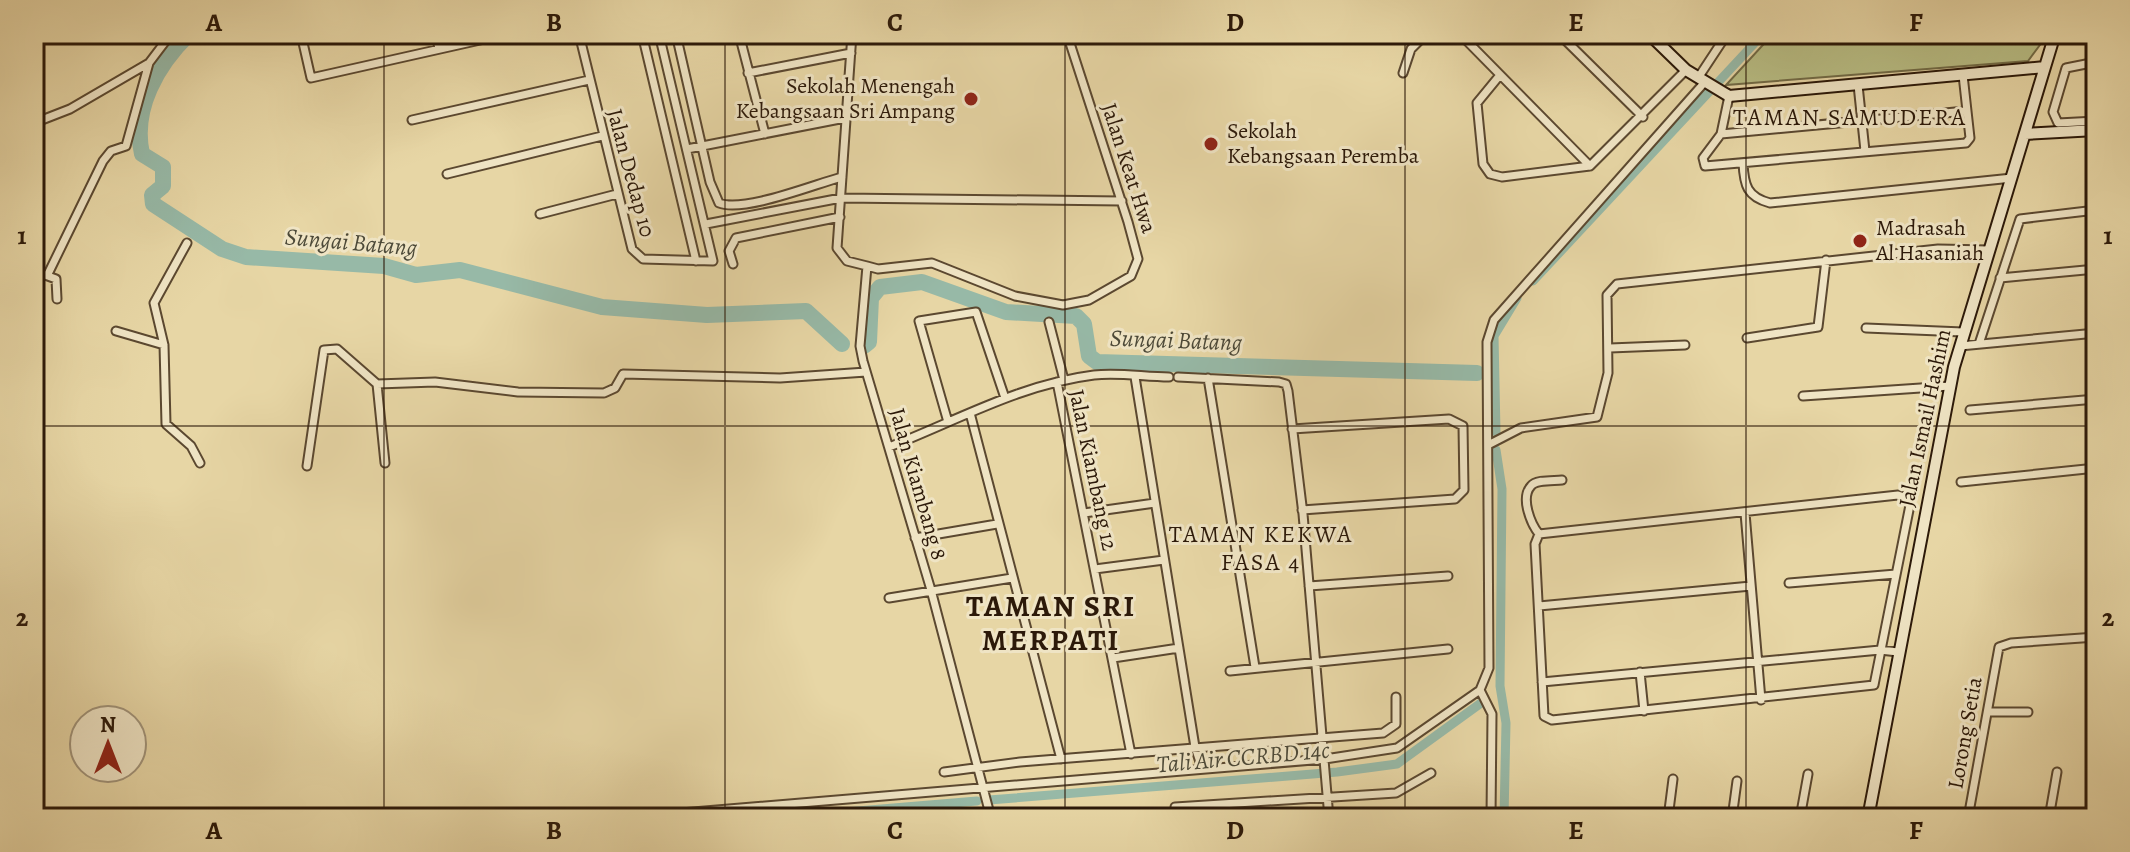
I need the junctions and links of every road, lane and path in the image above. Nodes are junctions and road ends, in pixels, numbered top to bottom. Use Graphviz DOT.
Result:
graph roads {
  1 [pos="171,34"];
  2 [pos="301,34"];
  3 [pos="436,34"];
  4 [pos="507,34"];
  5 [pos="579,34"];
  6 [pos="642,34"];
  7 [pos="659,34"];
  8 [pos="676,34"];
  9 [pos="739,34"];
  10 [pos="852,34"];
  11 [pos="1067,34"];
  12 [pos="1426,34"];
  13 [pos="1460,34"];
  14 [pos="1559,34"];
  15 [pos="1649,34"];
  16 [pos="1727,34"];
  17 [pos="2055,34"];
  18 [pos="439,49"];
  19 [pos="851,53"];
  20 [pos="2096,62"];
  21 [pos="149,63"];
  22 [pos="2045,67"];
  23 [pos="1686,70"];
  24 [pos="748,73"];
  25 [pos="1403,73"];
  26 [pos="1500,75"];
  27 [pos="1963,75"];
  28 [pos="589,80"];
  29 [pos="1704,82"];
  30 [pos="1858,85"];
  31 [pos="1724,95"];
  32 [pos="1966,111"];
  33 [pos="1643,117"];
  34 [pos="845,118"];
  35 [pos="412,120"];
  36 [pos="1861,121"];
  37 [pos="2096,121"];
  38 [pos="34,123"];
  39 [pos="2096,130"];
  40 [pos="765,134"];
  41 [pos="1721,134"];
  42 [pos="2025,134"];
  43 [pos="602,136"];
  44 [pos="704,147"];
  45 [pos="687,149"];
  46 [pos="1865,151"];
  47 [pos="1743,163"];
  48 [pos="1590,166"];
  49 [pos="447,174"];
  50 [pos="842,177"];
  51 [pos="2012,178"];
  52 [pos="617,194"];
  53 [pos="841,198"];
  54 [pos="1122,201"];
  55 [pos="2096,210"];
  56 [pos="776,212"];
  57 [pos="540,214"];
  58 [pos="840,217"];
  59 [pos="735,221"];
  60 [pos="706,224"];
  61 [pos="778,227"];
  62 [pos="736,238"];
  63 [pos="187,243"];
  64 [pos="1989,250"];
  65 [pos="1826,260"];
  66 [pos="696,261"];
  67 [pos="733,264"];
  68 [pos="867,266"];
  69 [pos="2096,269"];
  70 [pos="34,271"];
  71 [pos="48,274"];
  72 [pos="2000,278"];
  73 [pos="57,299"];
  74 [pos="1049,322"];
  75 [pos="1866,328"];
  76 [pos="116,331"];
  77 [pos="1963,332"];
  78 [pos="2096,333"];
  79 [pos="1747,338"];
  80 [pos="1979,344"];
  81 [pos="164,345"];
  82 [pos="1685,345"];
  83 [pos="1960,346"];
  84 [pos="1610,348"];
  85 [pos="866,372"];
  86 [pos="1135,377"];
  87 [pos="1169,377"];
  88 [pos="1178,377"];
  89 [pos="1208,378"];
  90 [pos="1060,381"];
  91 [pos="377,384"];
  92 [pos="1950,386"];
  93 [pos="1803,396"];
  94 [pos="1005,398"];
  95 [pos="2096,399"];
  96 [pos="1970,410"];
  97 [pos="970,413"];
  98 [pos="948,422"];
  99 [pos="1292,429"];
  100 [pos="1490,444"];
  101 [pos="889,447"];
  102 [pos="200,463"];
  103 [pos="385,463"];
  104 [pos="307,466"];
  105 [pos="2096,468"];
  106 [pos="1562,480"];
  107 [pos="1961,482"];
  108 [pos="1155,503"];
  109 [pos="1302,510"];
  110 [pos="1084,513"];
  111 [pos="1745,513"];
  112 [pos="997,524"];
  113 [pos="1539,534"];
  114 [pos="915,538"];
  115 [pos="1164,560"];
  116 [pos="1095,569"];
  117 [pos="1896,574"];
  118 [pos="1448,576"];
  119 [pos="1012,578"];
  120 [pos="1789,583"];
  121 [pos="1309,586"];
  122 [pos="1751,586"];
  123 [pos="931,590"];
  124 [pos="889,598"];
  125 [pos="1539,606"];
  126 [pos="2096,637"];
  127 [pos="1179,648"];
  128 [pos="1448,649"];
  129 [pos="1880,650"];
  130 [pos="1898,652"];
  131 [pos="1113,658"];
  132 [pos="1315,661"];
  133 [pos="1757,662"];
  134 [pos="1255,667"];
  135 [pos="1230,671"];
  136 [pos="1640,672"];
  137 [pos="1542,682"];
  138 [pos="1480,690"];
  139 [pos="1396,697"];
  140 [pos="1761,700"];
  141 [pos="1644,711"];
  142 [pos="1988,712"];
  143 [pos="2028,712"];
  144 [pos="1324,737"];
  145 [pos="1195,747"];
  146 [pos="1131,754"];
  147 [pos="1061,759"];
  148 [pos="1326,763"];
  149 [pos="976,767"];
  150 [pos="1202,768"];
  151 [pos="944,772"];
  152 [pos="2057,772"];
  153 [pos="1431,773"];
  154 [pos="1808,774"];
  155 [pos="1673,779"];
  156 [pos="1737,781"];
  157 [pos="982,786"];
  158 [pos="1327,799"];
  159 [pos="1208,806"];
  160 [pos="1175,807"];
  161 [pos="1098,817"];
  162 [pos="625,818"];
  163 [pos="991,818"];
  164 [pos="1090,818"];
  165 [pos="1210,818"];
  166 [pos="1329,818"];
  167 [pos="1491,818"];
  168 [pos="1668,818"];
  169 [pos="1732,818"];
  170 [pos="1800,818"];
  171 [pos="1868,818"];
  172 [pos="1968,818"];
  173 [pos="2049,818"];
  1 -- 21 [label="street"];
  2 -- 18 [label="street"];
  3 -- 18 [label="street"];
  4 -- 18 [label="street"];
  5 -- 28 [label="street, Jalan Dedap 10"];
  6 -- 66 [label="street"];
  7 -- 45 [label="street"];
  8 -- 44 [label="street"];
  9 -- 24 [label="street"];
  10 -- 19 [label="street"];
  11 -- 54 [label="street, Jalan Keat Hwa"];
  12 -- 25 [label="street"];
  13 -- 26 [label="street"];
  14 -- 33 [label="street"];
  15 -- 23 [label="street"];
  16 -- 29 [label="street"];
  17 -- 22 [label="street, Jalan Ismail Hashim"];
  19 -- 24 [label="street"];
  19 -- 34 [label="street"];
  20 -- 37 [label="street"];
  21 -- 38 [label="street"];
  21 -- 71 [label="street"];
  22 -- 27 [label="street"];
  22 -- 42 [label="street, Jalan Ismail Hashim"];
  23 -- 29 [label="street"];
  23 -- 33 [label="street"];
  24 -- 40 [label="street"];
  26 -- 48 [label="street"];
  26 -- 48 [label="street"];
  27 -- 30 [label="street"];
  27 -- 32 [label="street"];
  28 -- 35 [label="street"];
  28 -- 43 [label="street, Jalan Dedap 10"];
  29 -- 31 [label="street"];
  29 -- 100 [label="street"];
  30 -- 31 [label="street"];
  30 -- 36 [label="street"];
  31 -- 41 [label="street"];
  32 -- 36 [label="street"];
  32 -- 46 [label="street"];
  33 -- 48 [label="street"];
  34 -- 40 [label="street"];
  34 -- 50 [label="street"];
  36 -- 41 [label="street"];
  36 -- 46 [label="street"];
  39 -- 42 [label="street"];
  40 -- 44 [label="street"];
  41 -- 47 [label="street"];
  42 -- 51 [label="street, Jalan Ismail Hashim"];
  43 -- 49 [label="street"];
  43 -- 52 [label="street, Jalan Dedap 10"];
  44 -- 45 [label="street"];
  44 -- 50 [label="street"];
  45 -- 60 [label="street"];
  46 -- 47 [label="street"];
  47 -- 51 [label="street"];
  50 -- 53 [label="street"];
  51 -- 64 [label="street, Jalan Ismail Hashim"];
  52 -- 57 [label="street"];
  52 -- 66 [label="street, Jalan Dedap 10"];
  53 -- 54 [label="street"];
  53 -- 56 [label="street"];
  53 -- 58 [label="street"];
  54 -- 68 [label="street, Jalan Keat Hwa"];
  55 -- 72 [label="street"];
  56 -- 59 [label="street"];
  56 -- 61 [label="street"];
  58 -- 61 [label="street"];
  58 -- 68 [label="street"];
  59 -- 60 [label="street"];
  59 -- 62 [label="street"];
  60 -- 66 [label="street"];
  61 -- 62 [label="street"];
  62 -- 67 [label="street"];
  63 -- 81 [label="street"];
  64 -- 65 [label="street"];
  64 -- 77 [label="street, Jalan Ismail Hashim"];
  65 -- 79 [label="street"];
  65 -- 84 [label="street"];
  68 -- 85 [label="street, Jalan Kiambang 8"];
  69 -- 72 [label="street"];
  70 -- 71 [label="street"];
  71 -- 73 [label="street"];
  72 -- 80 [label="street"];
  74 -- 90 [label="street, Jalan Kiambang 12"];
  75 -- 77 [label="street"];
  76 -- 81 [label="street"];
  77 -- 83 [label="street, Jalan Ismail Hashim"];
  78 -- 80 [label="street"];
  80 -- 83 [label="street"];
  81 -- 102 [label="street"];
  82 -- 84 [label="street"];
  83 -- 92 [label="street, Jalan Ismail Hashim"];
  84 -- 100 [label="street"];
  85 -- 91 [label="street"];
  85 -- 101 [label="street, Jalan Kiambang 8"];
  86 -- 87 [label="street"];
  86 -- 90 [label="street"];
  86 -- 108 [label="street"];
  88 -- 89 [label="street"];
  89 -- 99 [label="street"];
  89 -- 134 [label="street"];
  90 -- 94 [label="street"];
  90 -- 110 [label="street, Jalan Kiambang 12"];
  91 -- 103 [label="street"];
  91 -- 104 [label="street"];
  92 -- 93 [label="street"];
  92 -- 130 [label="street, Jalan Ismail Hashim"];
  94 -- 97 [label="street"];
  94 -- 98 [label="street"];
  95 -- 96 [label="street"];
  97 -- 98 [label="street"];
  97 -- 112 [label="street"];
  98 -- 101 [label="street"];
  99 -- 109 [label="street"];
  99 -- 109 [label="street"];
  100 -- 138 [label="street"];
  101 -- 114 [label="street, Jalan Kiambang 8"];
  105 -- 107 [label="street"];
  106 -- 113 [label="street"];
  108 -- 110 [label="street"];
  108 -- 115 [label="street"];
  109 -- 121 [label="street"];
  110 -- 116 [label="street, Jalan Kiambang 12"];
  111 -- 113 [label="street"];
  111 -- 117 [label="street"];
  111 -- 122 [label="street"];
  112 -- 114 [label="street"];
  112 -- 119 [label="street"];
  113 -- 125 [label="street"];
  114 -- 123 [label="street, Jalan Kiambang 8"];
  115 -- 116 [label="street"];
  115 -- 127 [label="street"];
  116 -- 131 [label="street, Jalan Kiambang 12"];
  117 -- 120 [label="street"];
  117 -- 129 [label="street"];
  118 -- 121 [label="street"];
  119 -- 123 [label="street"];
  119 -- 147 [label="street"];
  121 -- 132 [label="street"];
  122 -- 125 [label="street"];
  122 -- 133 [label="street"];
  123 -- 124 [label="street"];
  123 -- 149 [label="street, Jalan Kiambang 8"];
  125 -- 137 [label="street"];
  126 -- 142 [label="street, Lorong Setia"];
  127 -- 131 [label="street"];
  127 -- 145 [label="street"];
  128 -- 132 [label="street"];
  129 -- 130 [label="street"];
  129 -- 133 [label="street"];
  129 -- 140 [label="street"];
  130 -- 171 [label="street, Jalan Ismail Hashim"];
  131 -- 146 [label="street, Jalan Kiambang 12"];
  132 -- 134 [label="street"];
  132 -- 144 [label="street"];
  133 -- 136 [label="street"];
  133 -- 140 [label="street"];
  134 -- 135 [label="street"];
  136 -- 137 [label="street"];
  136 -- 141 [label="street"];
  137 -- 141 [label="street"];
  138 -- 148 [label="street"];
  138 -- 167 [label="street"];
  139 -- 144 [label="street"];
  140 -- 141 [label="street"];
  142 -- 143 [label="street"];
  142 -- 172 [label="street, Lorong Setia"];
  144 -- 145 [label="street"];
  144 -- 148 [label="street"];
  145 -- 146 [label="street"];
  145 -- 150 [label="street"];
  146 -- 147 [label="street"];
  147 -- 149 [label="street"];
  148 -- 150 [label="street"];
  148 -- 158 [label="street"];
  149 -- 151 [label="street"];
  149 -- 157 [label="street, Jalan Kiambang 8"];
  150 -- 157 [label="street"];
  152 -- 173 [label="street"];
  153 -- 158 [label="street"];
  154 -- 170 [label="street"];
  155 -- 168 [label="street"];
  156 -- 169 [label="street"];
  157 -- 162 [label="street"];
  157 -- 163 [label="street, Jalan Kiambang 8"];
  158 -- 159 [label="street"];
  158 -- 166 [label="street"];
  159 -- 160 [label="street"];
  159 -- 165 [label="street"];
  161 -- 164 [label="street"];
}
